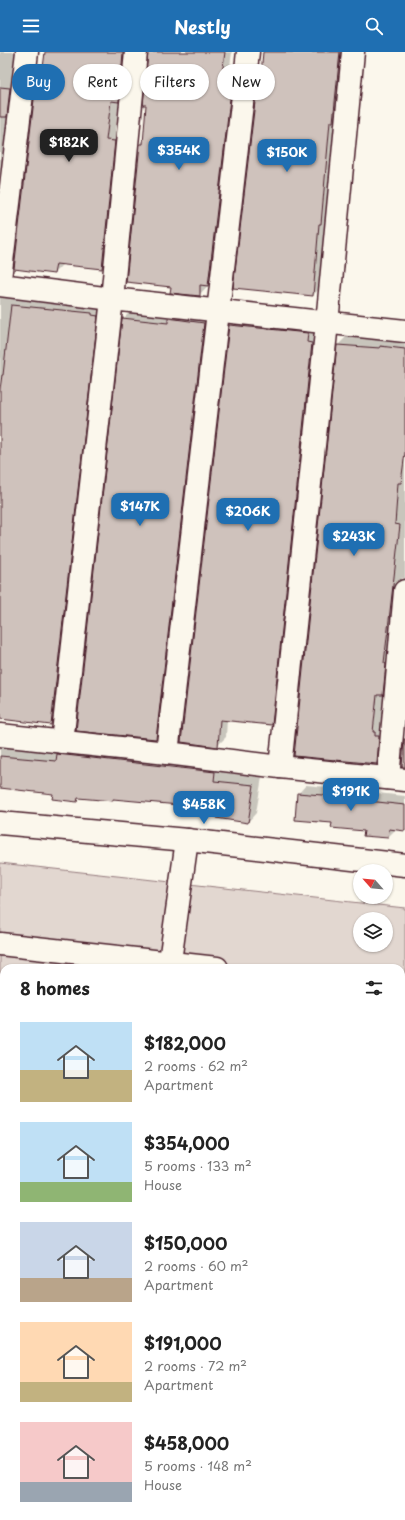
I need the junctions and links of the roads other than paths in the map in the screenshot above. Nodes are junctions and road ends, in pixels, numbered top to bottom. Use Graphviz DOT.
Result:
graph roads {
  1 [pos="27,52"];
  2 [pos="136,52"];
  3 [pos="248,52"];
  4 [pos="353,52"];
  5 [pos="0,279"];
  6 [pos="0,285"];
  7 [pos="112,299"];
  8 [pos="217,310"];
  9 [pos="327,323"];
  10 [pos="405,331"];
  11 [pos="405,591"];
  12 [pos="0,735"];
  13 [pos="62,742"];
  14 [pos="167,753"];
  15 [pos="280,767"];
  16 [pos="396,779"];
  17 [pos="0,823"];
  18 [pos="187,840"];
  19 [pos="405,865"];
  20 [pos="0,944"];
  21 [pos="154,964"];
  22 [pos="169,964"];
  1 -- 5 [label="street"];
  2 -- 7 [label="street"];
  3 -- 8 [label="street"];
  4 -- 9 [label="street"];
  6 -- 7 [label="street"];
  7 -- 8 [label="street"];
  7 -- 13 [label="street"];
  8 -- 9 [label="street"];
  8 -- 14 [label="street"];
  9 -- 10 [label="street"];
  9 -- 15 [label="street"];
  11 -- 16 [label="street"];
  12 -- 13 [label="street"];
  13 -- 14 [label="street"];
  14 -- 15 [label="street"];
  15 -- 16 [label="street"];
  17 -- 18 [label="street"];
  18 -- 19 [label="street"];
  18 -- 22 [label="street"];
  20 -- 21 [label="street"];
}
